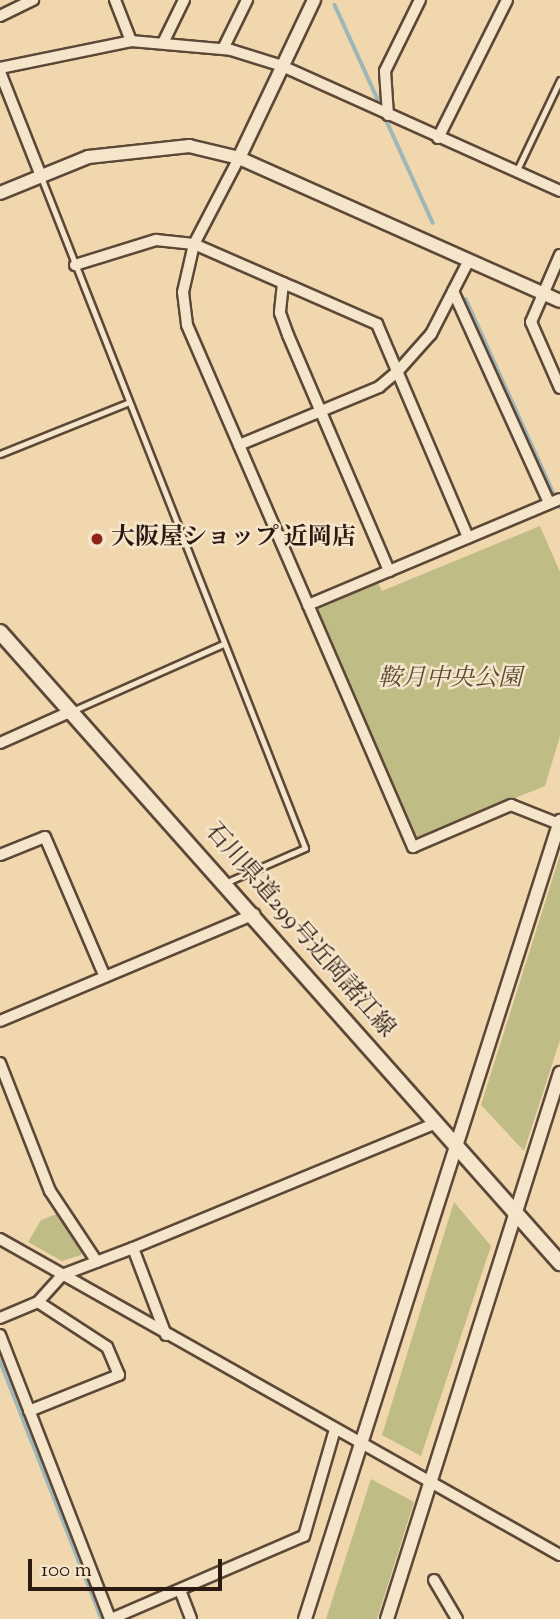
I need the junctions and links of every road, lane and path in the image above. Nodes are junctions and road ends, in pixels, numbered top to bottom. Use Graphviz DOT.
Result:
graph roads {
  1 [pos="33,0"];
  2 [pos="115,0"];
  3 [pos="184,0"];
  4 [pos="247,0"];
  5 [pos="314,0"];
  6 [pos="420,0"];
  7 [pos="507,0"];
  8 [pos="0,16"];
  9 [pos="131,41"];
  10 [pos="163,43"];
  11 [pos="223,49"];
  12 [pos="282,66"];
  13 [pos="0,70"];
  14 [pos="560,80"];
  15 [pos="391,116"];
  16 [pos="438,138"];
  17 [pos="239,158"];
  18 [pos="517,170"];
  19 [pos="41,176"];
  20 [pos="560,191"];
  21 [pos="0,192"];
  22 [pos="194,244"];
  23 [pos="560,255"];
  24 [pos="468,262"];
  25 [pos="75,265"];
  26 [pos="283,283"];
  27 [pos="453,291"];
  28 [pos="544,294"];
  29 [pos="560,301"];
  30 [pos="396,373"];
  31 [pos="560,388"];
  32 [pos="127,403"];
  33 [pos="321,412"];
  34 [pos="239,445"];
  35 [pos="0,454"];
  36 [pos="560,499"];
  37 [pos="549,503"];
  38 [pos="468,537"];
  39 [pos="389,571"];
  40 [pos="308,605"];
  41 [pos="0,632"];
  42 [pos="223,644"];
  43 [pos="72,711"];
  44 [pos="0,743"];
  45 [pos="560,822"];
  46 [pos="0,855"];
  47 [pos="227,882"];
  48 [pos="254,914"];
  49 [pos="105,977"];
  50 [pos="0,1021"];
  51 [pos="0,1063"];
  52 [pos="560,1073"];
  53 [pos="436,1123"];
  54 [pos="455,1143"];
  55 [pos="516,1213"];
  56 [pos="0,1239"];
  57 [pos="133,1248"];
  58 [pos="97,1262"];
  59 [pos="560,1263"];
  60 [pos="62,1275"];
  61 [pos="38,1302"];
  62 [pos="0,1318"];
  63 [pos="0,1335"];
  64 [pos="167,1335"];
  65 [pos="29,1411"];
  66 [pos="335,1429"];
  67 [pos="359,1442"];
  68 [pos="429,1482"];
  69 [pos="560,1555"];
  70 [pos="434,1580"];
  71 [pos="180,1590"];
  72 [pos="111,1619"];
  73 [pos="191,1619"];
  74 [pos="305,1619"];
  75 [pos="387,1619"];
  76 [pos="457,1619"];
  1 -- 8 [label="street"];
  2 -- 9 [label="street"];
  3 -- 10 [label="street"];
  4 -- 11 [label="street"];
  5 -- 12 [label="street"];
  6 -- 15 [label="street"];
  7 -- 16 [label="street"];
  9 -- 10 [label="street"];
  9 -- 13 [label="street"];
  10 -- 11 [label="street"];
  11 -- 12 [label="street"];
  12 -- 15 [label="street"];
  12 -- 17 [label="street"];
  13 -- 19 [label="street"];
  14 -- 18 [label="lane"];
  15 -- 16 [label="street"];
  16 -- 18 [label="street"];
  17 -- 19 [label="street"];
  17 -- 22 [label="street"];
  17 -- 24 [label="street"];
  18 -- 20 [label="street"];
  19 -- 21 [label="street"];
  19 -- 25 [label="lane"];
  22 -- 25 [label="street"];
  22 -- 26 [label="street"];
  22 -- 34 [label="street"];
  23 -- 28 [label="street"];
  24 -- 27 [label="street"];
  24 -- 28 [label="street"];
  25 -- 32 [label="lane"];
  26 -- 30 [label="street"];
  26 -- 33 [label="street"];
  27 -- 30 [label="street"];
  27 -- 37 [label="street"];
  28 -- 29 [label="street"];
  28 -- 31 [label="street"];
  30 -- 33 [label="street"];
  30 -- 38 [label="street"];
  32 -- 35 [label="lane"];
  32 -- 42 [label="lane"];
  33 -- 34 [label="street"];
  33 -- 39 [label="street"];
  34 -- 40 [label="street"];
  36 -- 37 [label="street"];
  37 -- 38 [label="street"];
  38 -- 39 [label="street"];
  39 -- 40 [label="street"];
  40 -- 45 [label="street"];
  41 -- 43 [label="main road, 石川県道299号近岡諸江線"];
  42 -- 43 [label="lane"];
  42 -- 47 [label="lane"];
  43 -- 44 [label="street"];
  43 -- 47 [label="main road, 石川県道299号近岡諸江線"];
  45 -- 54 [label="street"];
  46 -- 49 [label="street"];
  47 -- 48 [label="main road, 石川県道299号近岡諸江線"];
  48 -- 49 [label="street"];
  48 -- 53 [label="main road, 石川県道299号近岡諸江線"];
  49 -- 50 [label="street"];
  51 -- 58 [label="street"];
  52 -- 55 [label="street"];
  53 -- 54 [label="main road, 石川県道299号近岡諸江線"];
  53 -- 57 [label="street"];
  54 -- 55 [label="main road, 石川県道299号近岡諸江線"];
  54 -- 67 [label="street"];
  55 -- 59 [label="main road, 石川県道299号近岡諸江線"];
  55 -- 68 [label="street"];
  56 -- 60 [label="street"];
  57 -- 58 [label="street"];
  57 -- 64 [label="street"];
  58 -- 60 [label="street"];
  60 -- 61 [label="street"];
  60 -- 64 [label="street"];
  61 -- 62 [label="street"];
  61 -- 65 [label="street"];
  63 -- 65 [label="street"];
  64 -- 66 [label="street"];
  65 -- 72 [label="street"];
  66 -- 67 [label="street"];
  66 -- 71 [label="street"];
  67 -- 68 [label="street"];
  67 -- 74 [label="street"];
  68 -- 69 [label="street"];
  68 -- 75 [label="street"];
  70 -- 76 [label="street"];
  71 -- 72 [label="street"];
  71 -- 73 [label="street"];
}
